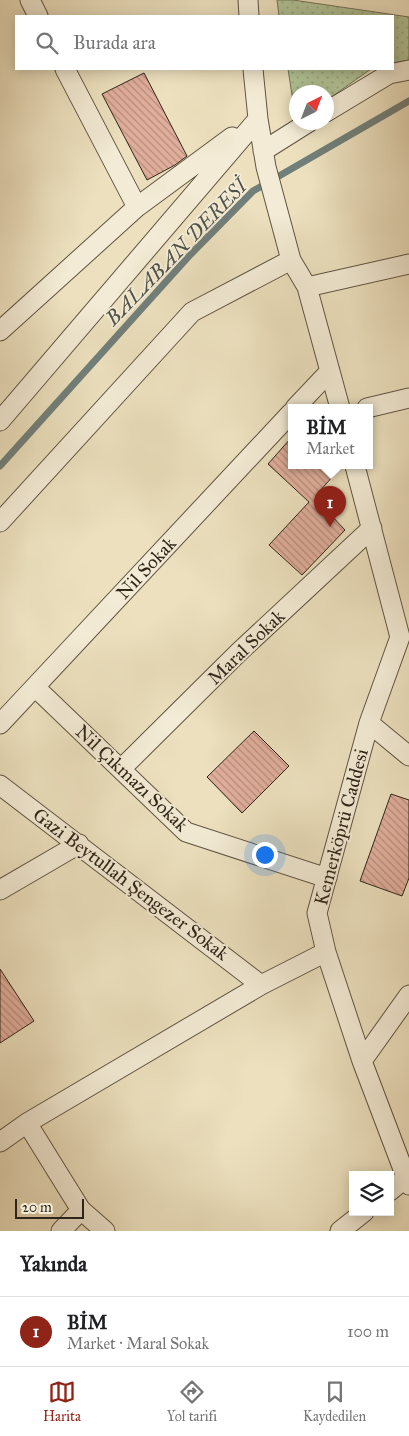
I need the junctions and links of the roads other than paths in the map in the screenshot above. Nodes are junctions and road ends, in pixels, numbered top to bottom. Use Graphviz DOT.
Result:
graph roads {
  1 [pos="30,0"];
  2 [pos="248,0"];
  3 [pos="38,15"];
  4 [pos="249,15"];
  5 [pos="66,70"];
  6 [pos="254,70"];
  7 [pos="409,70"];
  8 [pos="334,107"];
  9 [pos="258,119"];
  10 [pos="299,130"];
  11 [pos="264,159"];
  12 [pos="137,207"];
  13 [pos="291,260"];
  14 [pos="409,264"];
  15 [pos="308,287"];
  16 [pos="0,330"];
  17 [pos="330,371"];
  18 [pos="409,398"];
  19 [pos="299,404"];
  20 [pos="339,404"];
  21 [pos="373,407"];
  22 [pos="3,412"];
  23 [pos="288,415"];
  24 [pos="356,469"];
  25 [pos="0,522"];
  26 [pos="372,528"];
  27 [pos="404,636"];
  28 [pos="35,687"];
  29 [pos="369,723"];
  30 [pos="0,724"];
  31 [pos="409,756"];
  32 [pos="121,769"];
  33 [pos="0,784"];
  34 [pos="79,844"];
  35 [pos="327,878"];
  36 [pos="0,890"];
  37 [pos="326,952"];
  38 [pos="261,984"];
  39 [pos="409,995"];
  40 [pos="362,1061"];
  41 [pos="27,1123"];
  42 [pos="0,1142"];
  43 [pos="408,1180"];
  44 [pos="394,1189"];
  45 [pos="81,1210"];
  46 [pos="359,1216"];
  47 [pos="61,1231"];
  48 [pos="105,1231"];
  49 [pos="340,1231"];
  1 -- 3 [label="street"];
  2 -- 4 [label="street"];
  5 -- 12 [label="street"];
  6 -- 9 [label="street"];
  7 -- 8 [label="street"];
  9 -- 11 [label="street"];
  9 -- 12 [label="street"];
  9 -- 22 [label="street"];
  10 -- 11 [label="street"];
  11 -- 13 [label="street"];
  12 -- 16 [label="street"];
  13 -- 15 [label="street"];
  13 -- 25 [label="street"];
  14 -- 15 [label="street"];
  15 -- 17 [label="street"];
  17 -- 19 [label="street"];
  17 -- 20 [label="street"];
  18 -- 21 [label="street"];
  23 -- 28 [label="street, Nil Sokak"];
  24 -- 26 [label="street, Kemerköprü Caddesi"];
  26 -- 27 [label="street, Kemerköprü Caddesi"];
  26 -- 32 [label="street, Maral Sokak"];
  27 -- 29 [label="street, Kemerköprü Caddesi"];
  28 -- 30 [label="street, Nil Sokak"];
  28 -- 32 [label="street, Nil Çıkmazı Sokak"];
  29 -- 31 [label="street"];
  29 -- 35 [label="street, Kemerköprü Caddesi"];
  32 -- 35 [label="street, Nil Çıkmazı Sokak"];
  33 -- 34 [label="street, Gazi Beytullah Şengezer Sokak"];
  34 -- 36 [label="street"];
  34 -- 38 [label="street, Gazi Beytullah Şengezer Sokak"];
  35 -- 37 [label="street, Kemerköprü Caddesi"];
  37 -- 38 [label="street"];
  37 -- 40 [label="street, Kemerköprü Caddesi"];
  38 -- 41 [label="street"];
  39 -- 40 [label="street"];
  40 -- 43 [label="street, Kemerköprü Caddesi"];
  41 -- 42 [label="street"];
  41 -- 45 [label="street"];
  43 -- 44 [label="street"];
  45 -- 47 [label="street"];
  45 -- 48 [label="street"];
  46 -- 49 [label="street"];
}
